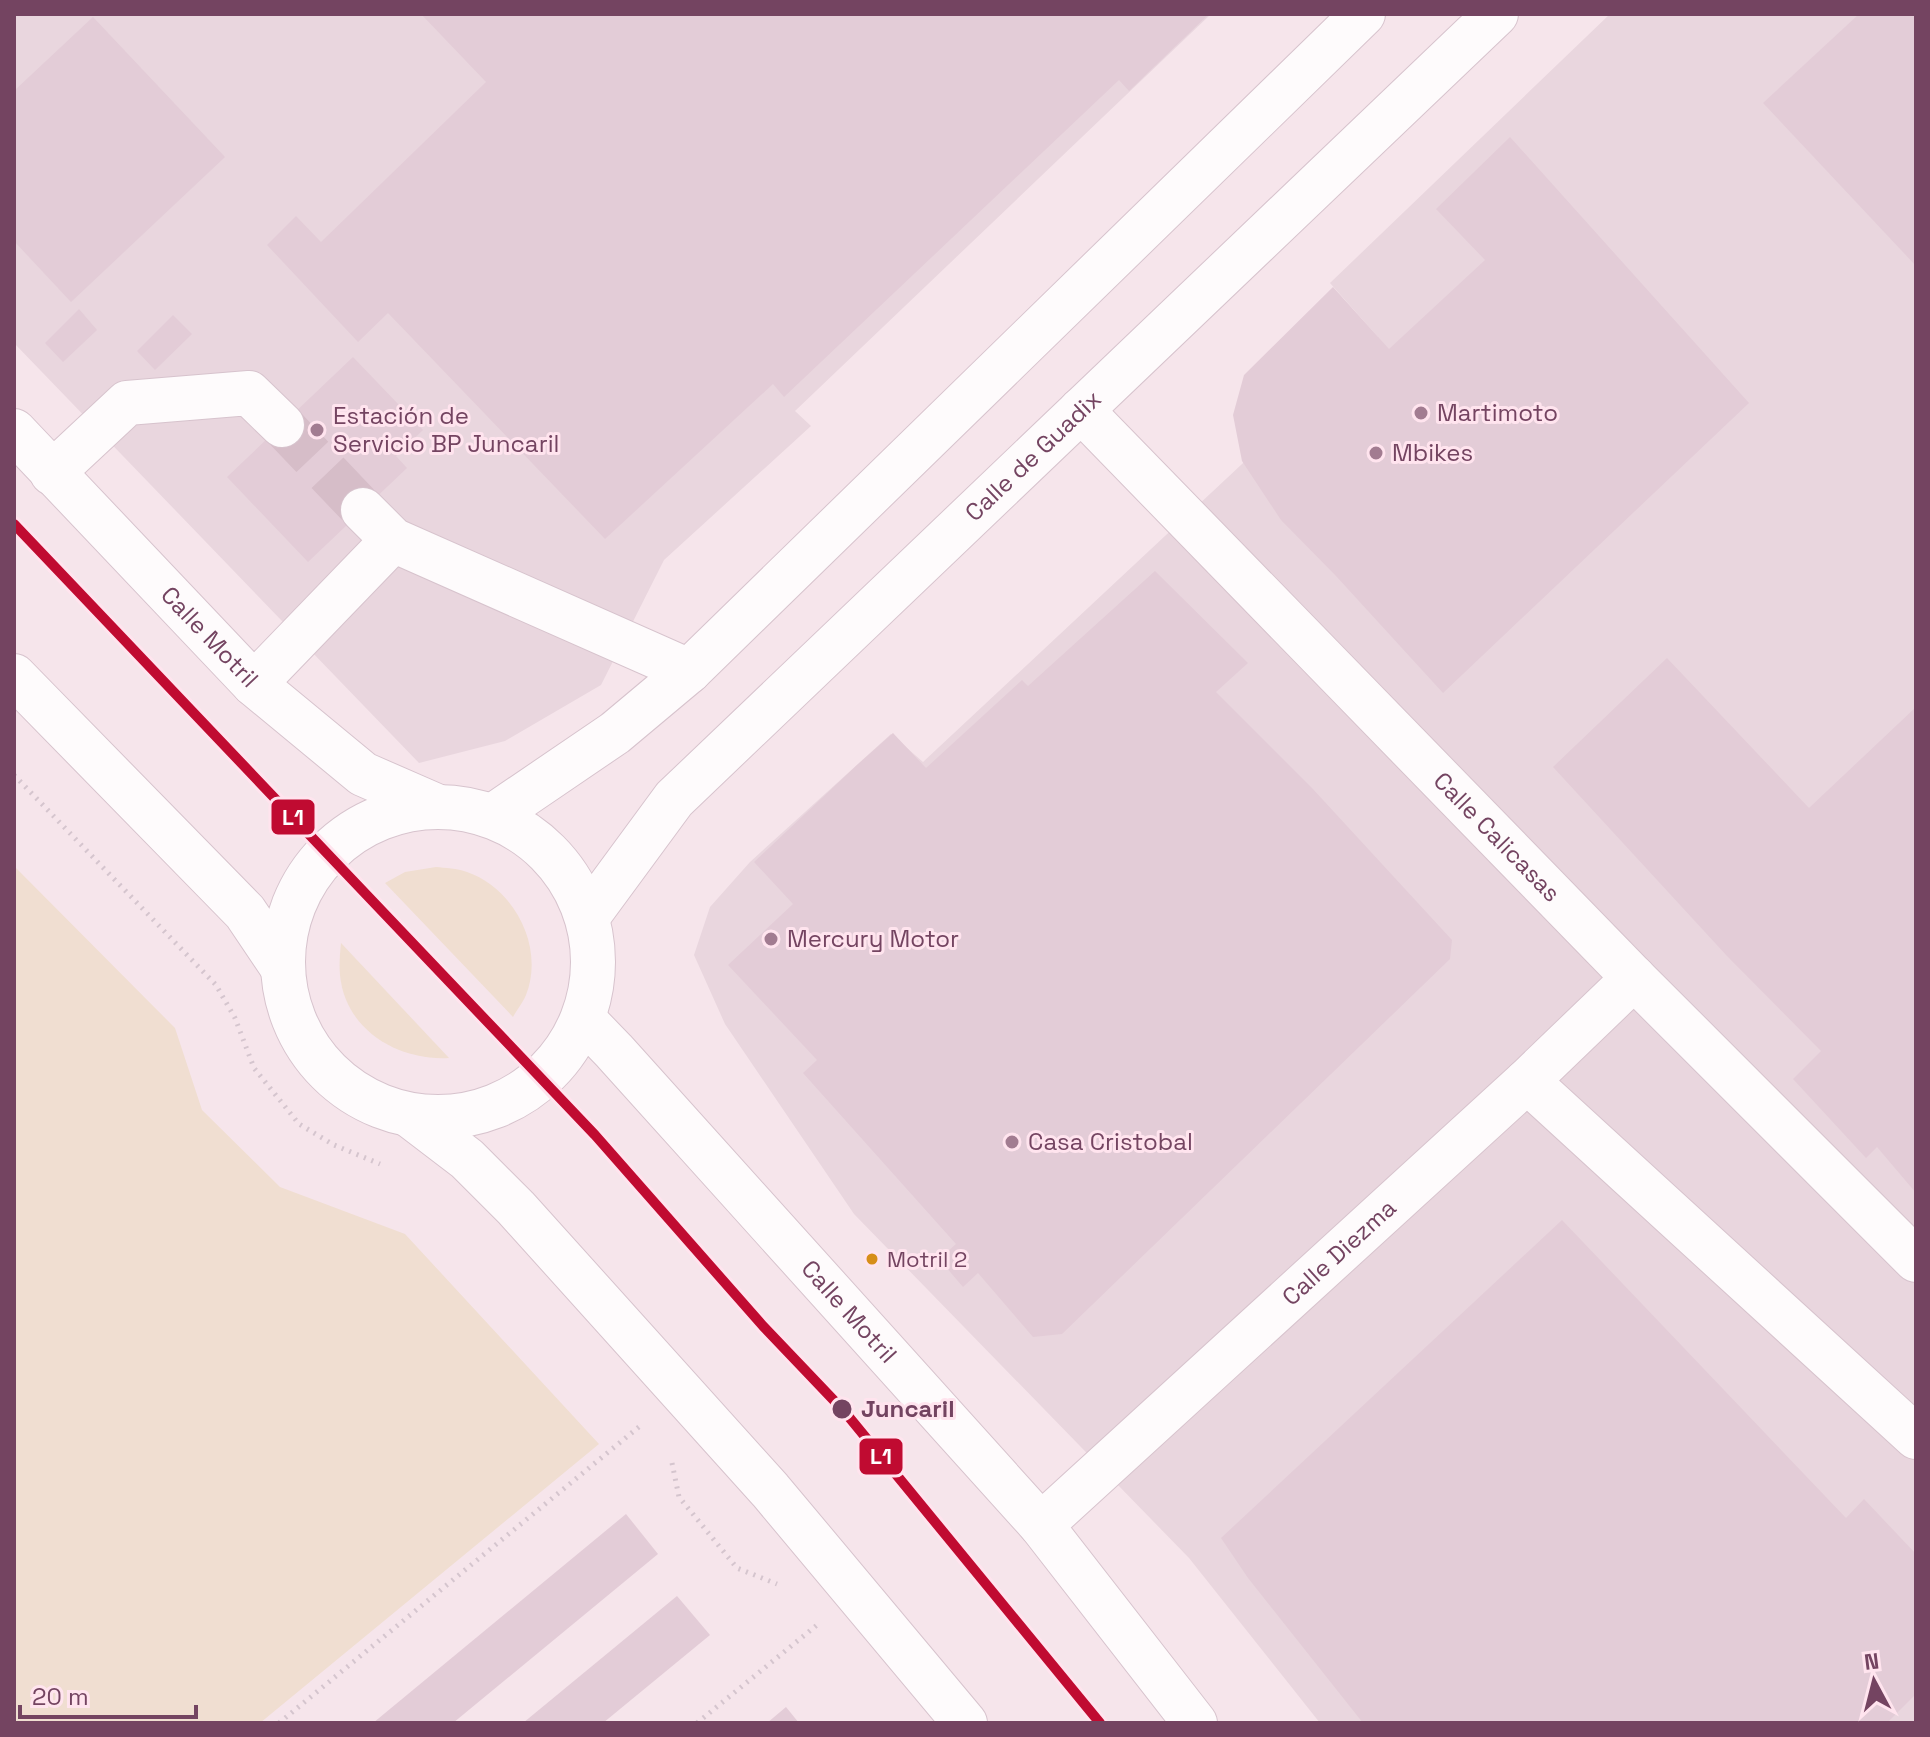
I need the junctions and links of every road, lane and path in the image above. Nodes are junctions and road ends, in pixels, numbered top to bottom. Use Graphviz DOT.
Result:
graph roads {
  1 [pos="1363,14"];
  2 [pos="1496,14"];
  3 [pos="1081,410"];
  4 [pos="282,425"];
  5 [pos="14,431"];
  6 [pos="52,473"];
  7 [pos="689,671"];
  8 [pos="14,676"];
  9 [pos="254,684"];
  10 [pos="434,805"];
  11 [pos="493,816"];
  12 [pos="588,916"];
  13 [pos="280,964"];
  14 [pos="1634,978"];
  15 [pos="584,1020"];
  16 [pos="1527,1081"];
  17 [pos="412,1117"];
  18 [pos="1916,1260"];
  19 [pos="641,1425"];
  20 [pos="1916,1437"];
  21 [pos="679,1497"];
  22 [pos="1041,1525"];
  23 [pos="737,1568"];
  24 [pos="817,1625"];
  25 [pos="279,1723"];
  26 [pos="697,1723"];
  27 [pos="965,1723"];
  28 [pos="1195,1723"];
  1 -- 7 [label="street"];
  2 -- 3 [label="street, Calle de Guadix"];
  3 -- 12 [label="street, Calle de Guadix"];
  3 -- 14 [label="street, Calle Calicasas"];
  4 -- 6 [label="street"];
  5 -- 6 [label="street, Calle Motril"];
  6 -- 9 [label="street, Calle Motril"];
  7 -- 9 [label="street"];
  7 -- 11 [label="street"];
  8 -- 13 [label="street"];
  9 -- 10 [label="street, Calle Motril"];
  10 -- 11 [label="street"];
  10 -- 13 [label="street"];
  11 -- 12 [label="street"];
  12 -- 15 [label="street"];
  13 -- 17 [label="street"];
  14 -- 16 [label="street, Calle Diezma"];
  14 -- 18 [label="street, Calle Calicasas"];
  15 -- 17 [label="street"];
  15 -- 22 [label="street, Calle Motril"];
  16 -- 20 [label="street"];
  16 -- 22 [label="street, Calle Diezma"];
  17 -- 27 [label="street"];
  19 -- 25 [label="path"];
  21 -- 23 [label="path"];
  22 -- 28 [label="street, Calle Motril"];
  24 -- 26 [label="path"];
}
